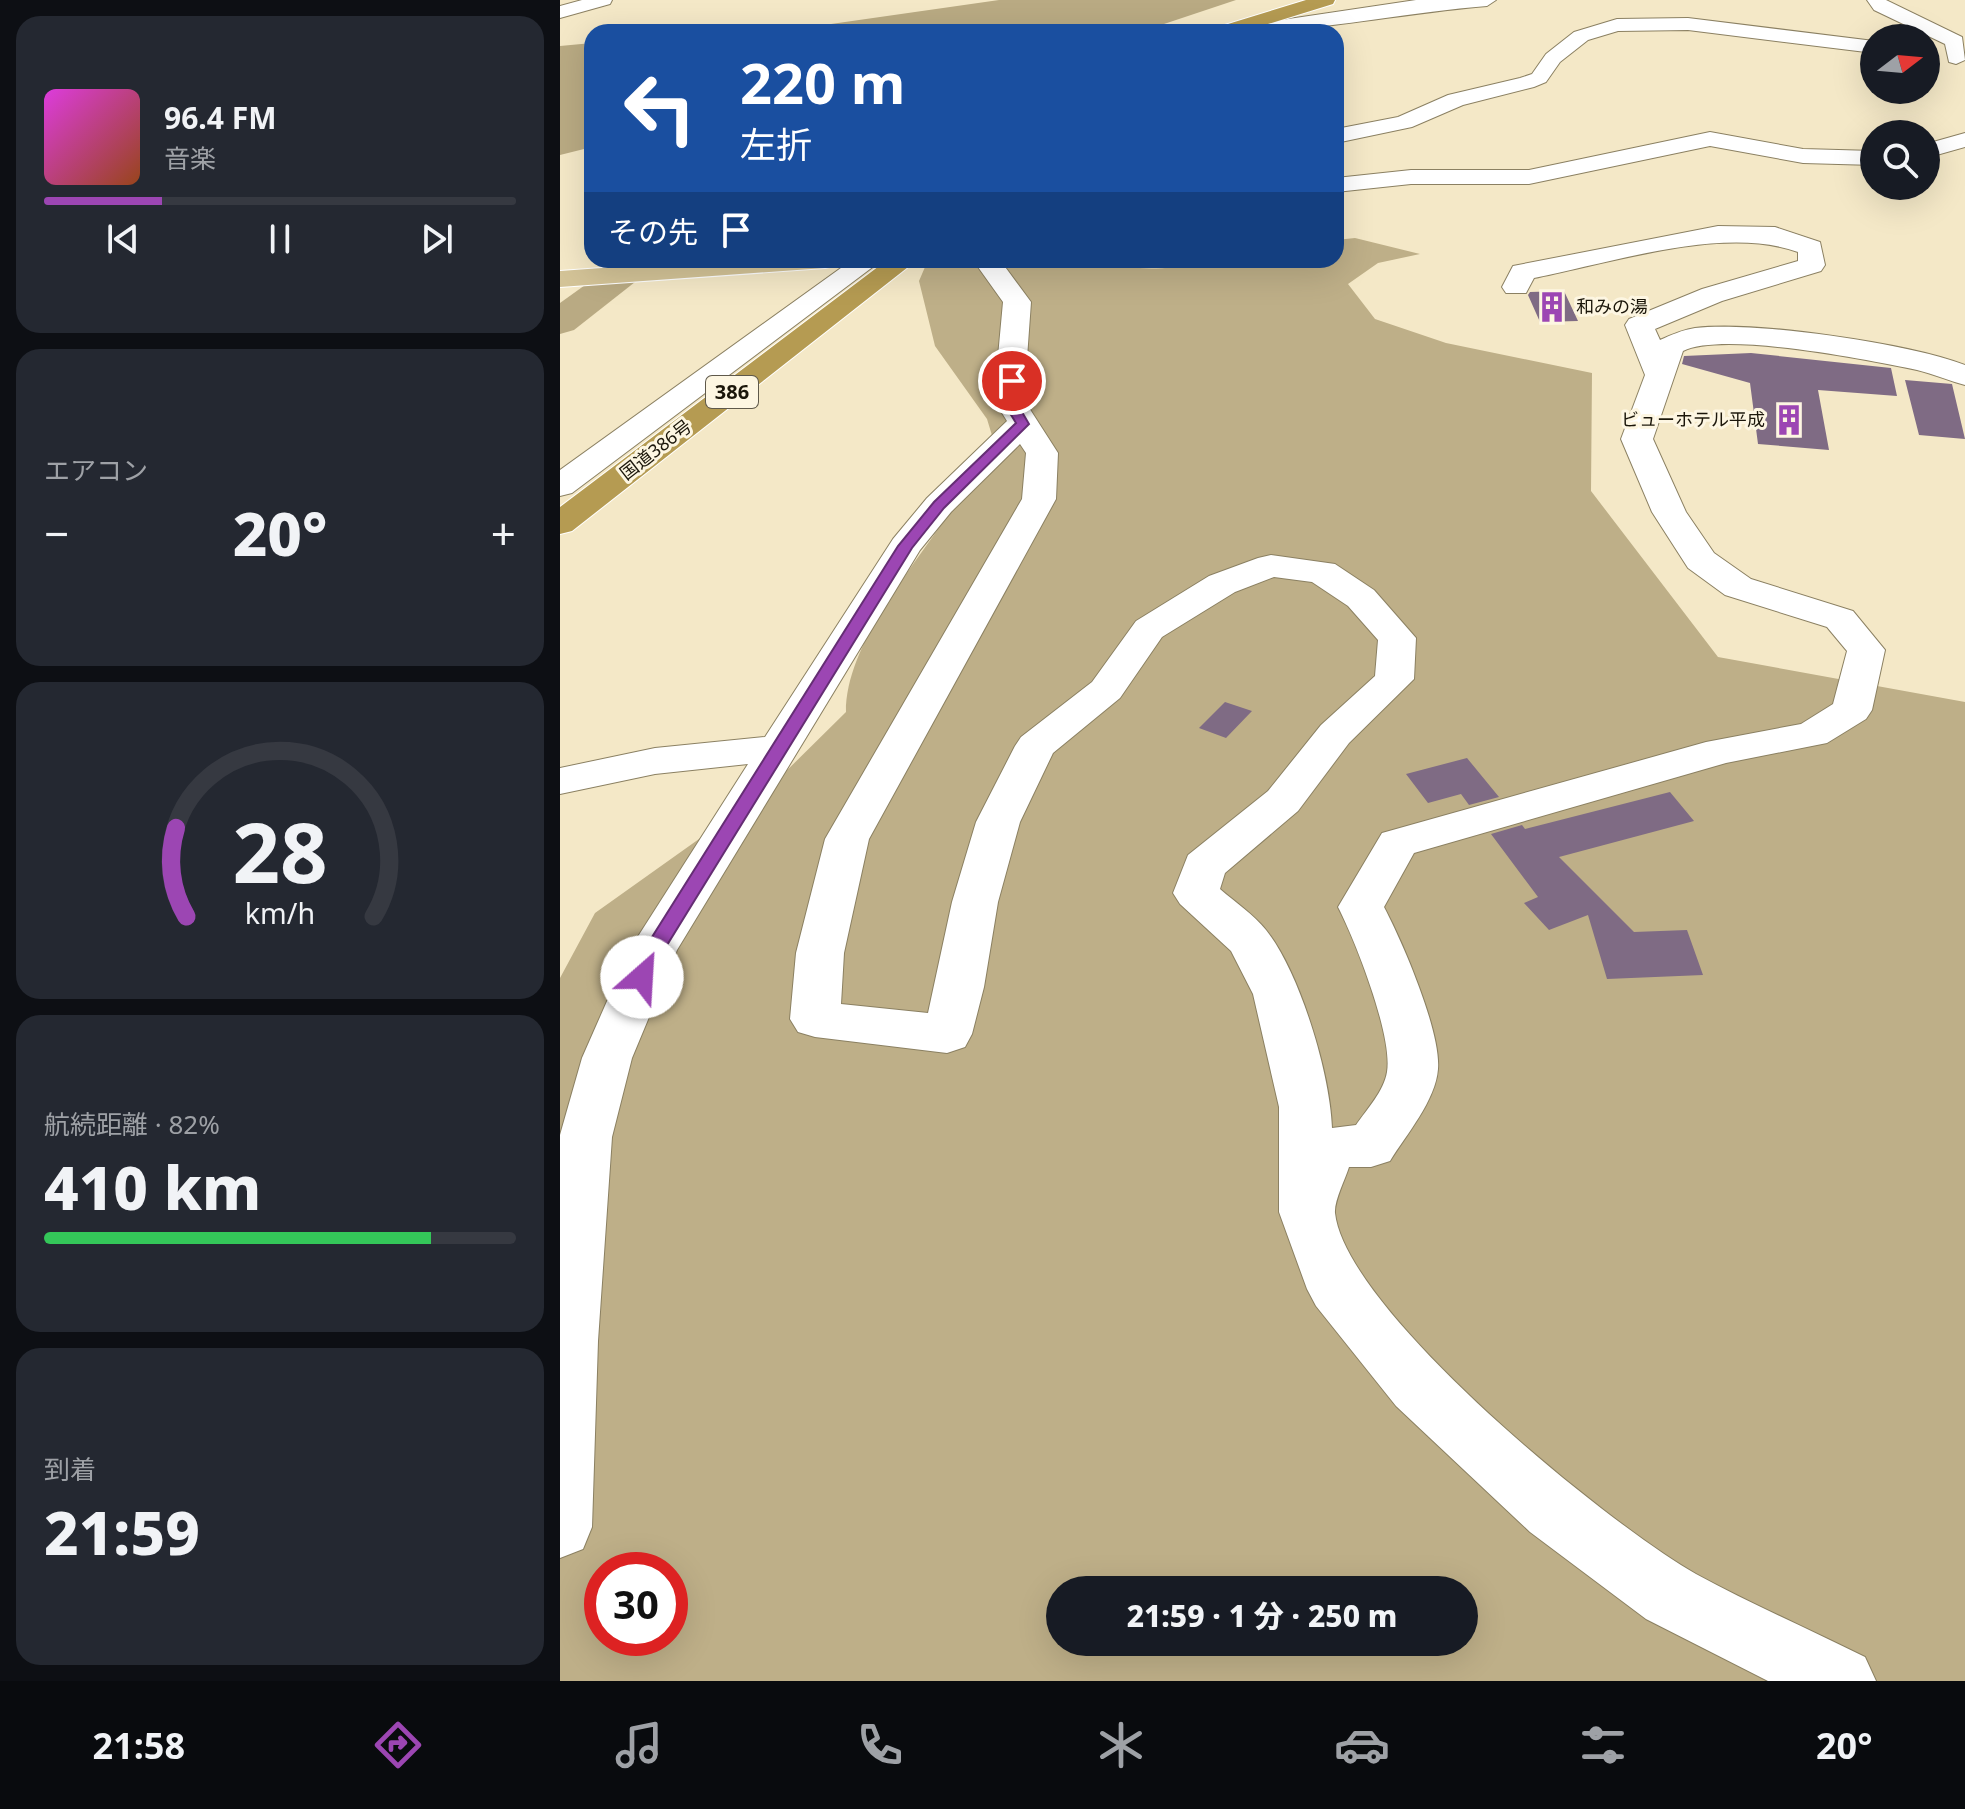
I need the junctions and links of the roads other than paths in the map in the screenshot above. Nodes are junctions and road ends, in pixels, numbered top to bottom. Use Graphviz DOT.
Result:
graph roads {
  1 [pos="603,0"];
  2 [pos="1326,0"];
  3 [pos="1487,0"];
  4 [pos="1876,0"];
  5 [pos="560,12"];
  6 [pos="1248,24"];
  7 [pos="1314,24"];
  8 [pos="1860,45"];
  9 [pos="1954,58"];
  10 [pos="1344,134"];
  11 [pos="1965,140"];
  12 [pos="1940,147"];
  13 [pos="1860,158"];
  14 [pos="1344,184"];
  15 [pos="713,268"];
  16 [pos="858,268"];
  17 [pos="894,268"];
  18 [pos="992,268"];
  19 [pos="560,279"];
  20 [pos="1516,287"];
  21 [pos="1660,375"];
  22 [pos="1965,376"];
  23 [pos="1022,424"];
  24 [pos="560,486"];
  25 [pos="560,524"];
  26 [pos="781,748"];
  27 [pos="560,781"];
  28 [pos="1307,1212"];
  29 [pos="560,1527"];
  30 [pos="1841,1681"];
  1 -- 5 [label="street"];
  2 -- 6 [label="highway"];
  3 -- 7 [label="street"];
  4 -- 9 [label="street"];
  8 -- 10 [label="street"];
  11 -- 12 [label="street"];
  13 -- 14 [label="street"];
  15 -- 19 [label="main road"];
  16 -- 24 [label="street"];
  17 -- 25 [label="highway, 国道386号 / 386"];
  18 -- 23 [label="street"];
  20 -- 21 [label="street"];
  21 -- 22 [label="street"];
  21 -- 28 [label="street"];
  23 -- 26 [label="street"];
  23 -- 28 [label="street"];
  26 -- 27 [label="street"];
  26 -- 29 [label="street"];
  28 -- 30 [label="street"];
}
